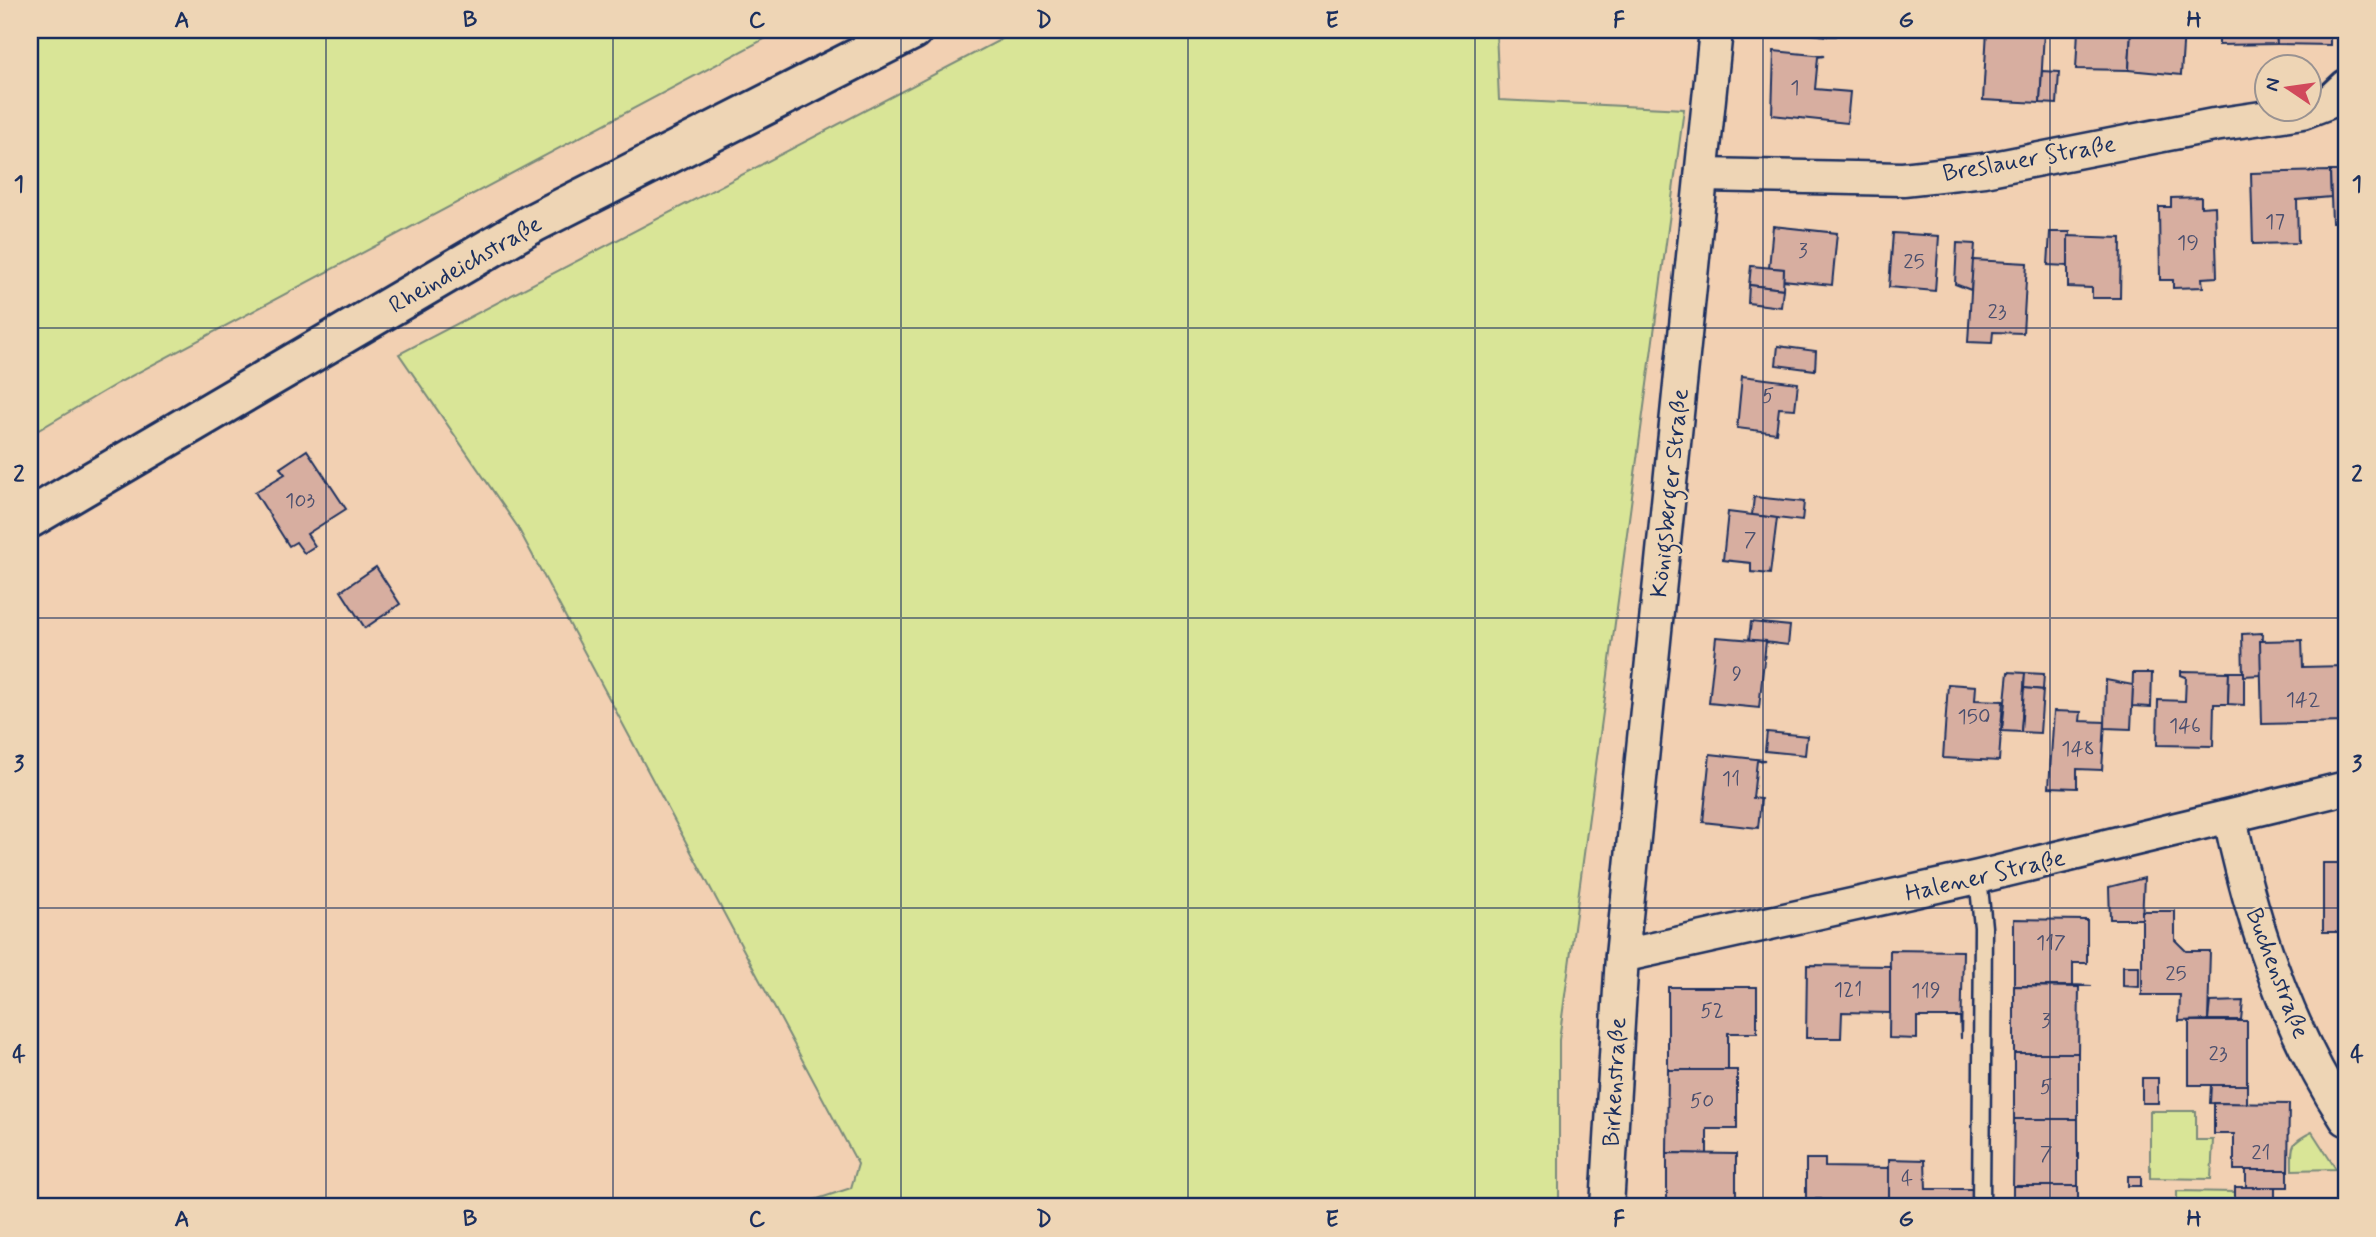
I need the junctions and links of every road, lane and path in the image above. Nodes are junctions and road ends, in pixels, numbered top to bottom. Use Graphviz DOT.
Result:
graph roads {
  1 [pos="913,30"];
  2 [pos="1716,30"];
  3 [pos="2346,86"];
  4 [pos="1702,175"];
  5 [pos="30,518"];
  6 [pos="2346,788"];
  7 [pos="2230,818"];
  8 [pos="1978,877"];
  9 [pos="1622,956"];
  10 [pos="2346,1119"];
  11 [pos="1607,1207"];
  12 [pos="1981,1207"];
  1 -- 5 [label="main road, Rheindeichstraße"];
  2 -- 4 [label="street, Königsberger Straße"];
  3 -- 4 [label="street, Breslauer Straße"];
  4 -- 9 [label="street, Königsberger Straße"];
  6 -- 7 [label="street, Halener Straße"];
  7 -- 8 [label="street, Halener Straße"];
  7 -- 10 [label="street, Buchenstraße"];
  8 -- 9 [label="street, Halener Straße"];
  8 -- 12 [label="lane"];
  9 -- 11 [label="street, Birkenstraße"];
}
